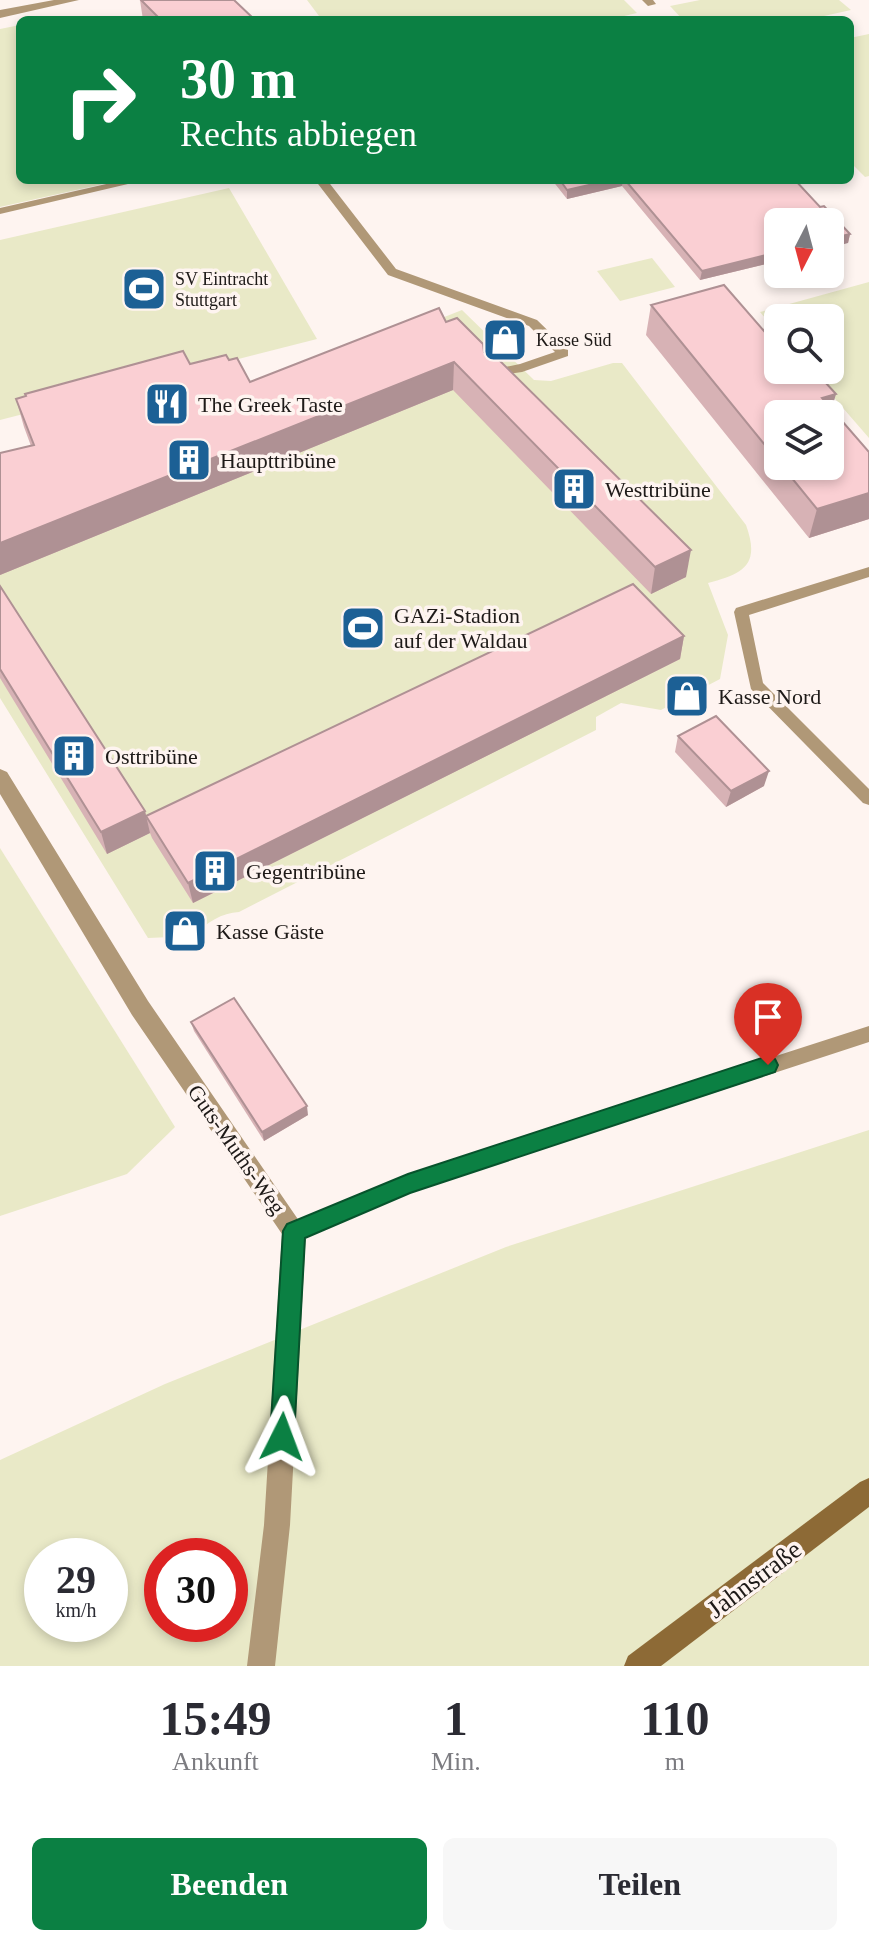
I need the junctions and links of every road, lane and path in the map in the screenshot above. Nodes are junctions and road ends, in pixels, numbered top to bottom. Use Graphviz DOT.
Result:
graph roads {
  1 [pos="73,0"];
  2 [pos="0,14"];
  3 [pos="121,184"];
  4 [pos="324,184"];
  5 [pos="0,211"];
  6 [pos="489,375"];
  7 [pos="869,572"];
  8 [pos="0,777"];
  9 [pos="869,799"];
  10 [pos="869,1034"];
  11 [pos="294,1231"];
  12 [pos="869,1491"];
  13 [pos="261,1666"];
  14 [pos="638,1666"];
  1 -- 2 [label="street"];
  3 -- 5 [label="lane"];
  4 -- 6 [label="lane"];
  7 -- 9 [label="lane"];
  8 -- 11 [label="street, Guts-Muths-Weg"];
  10 -- 11 [label="lane"];
  11 -- 13 [label="street, Guts-Muths-Weg"];
  12 -- 14 [label="main road, Jahnstraße"];
}
